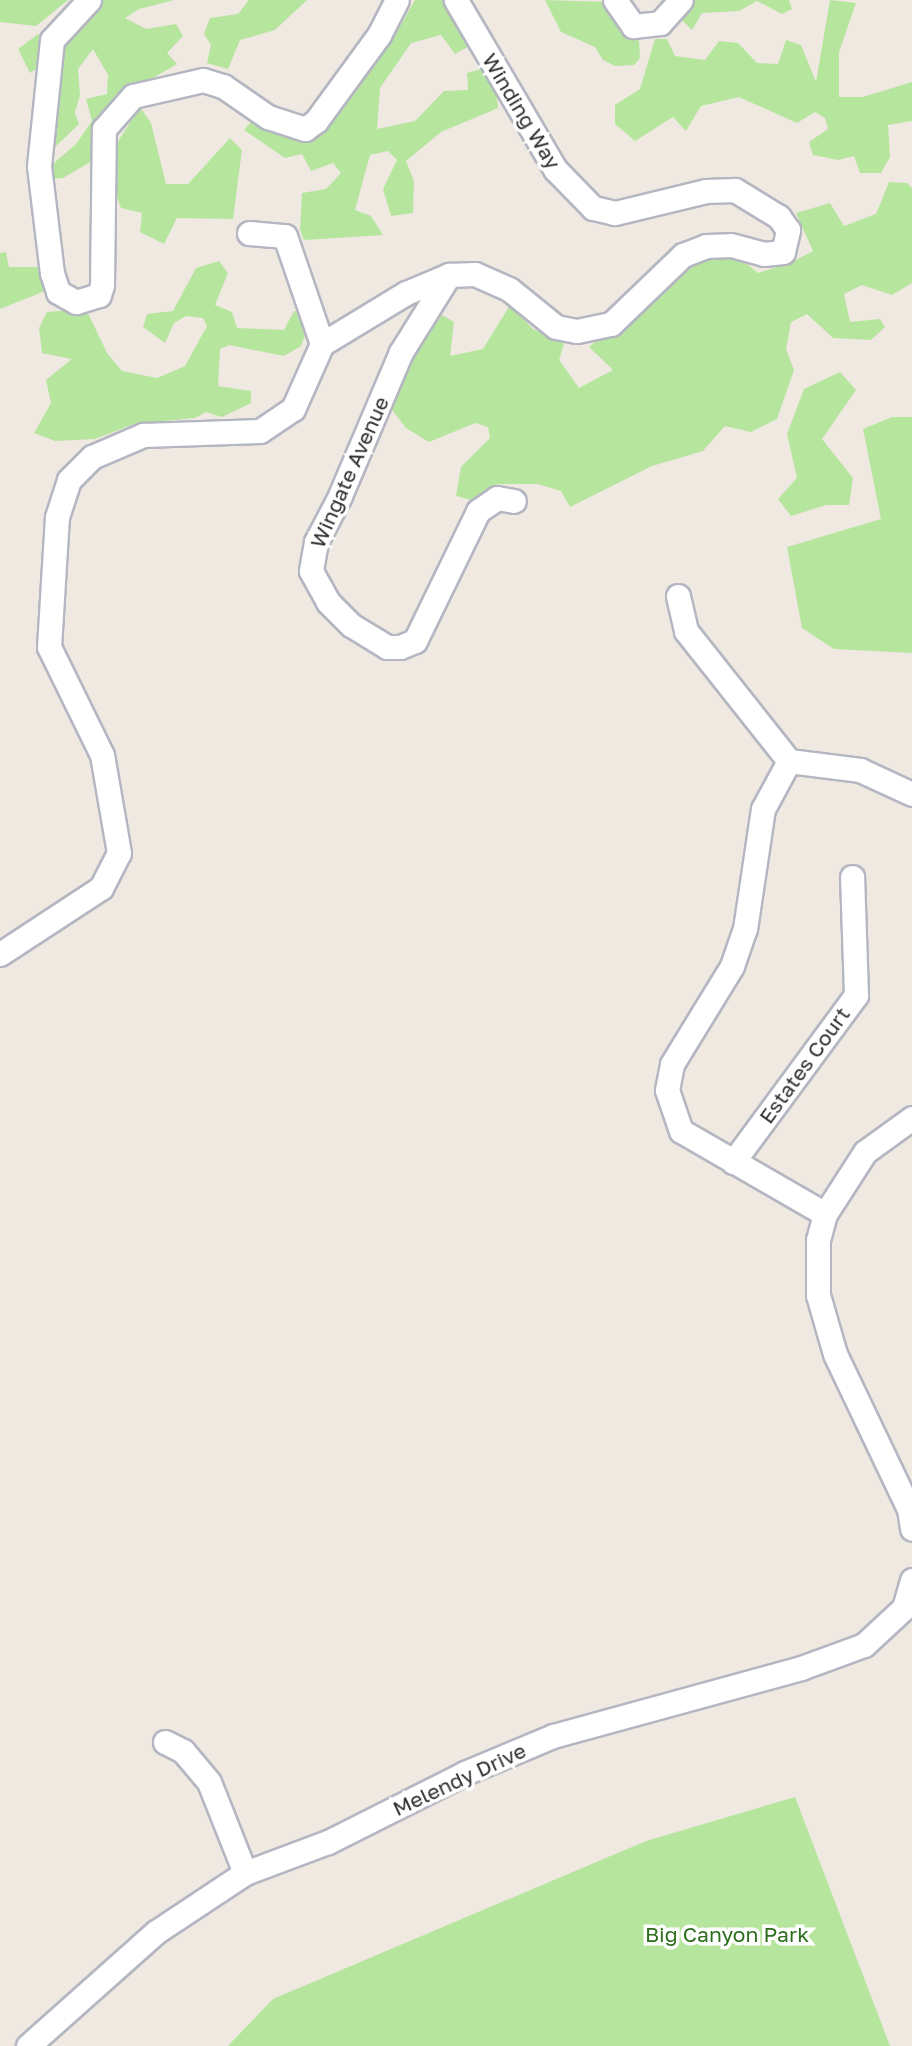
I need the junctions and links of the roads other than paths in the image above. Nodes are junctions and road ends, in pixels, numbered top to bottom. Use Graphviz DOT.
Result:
graph roads {
  1 [pos="89,0"];
  2 [pos="397,0"];
  3 [pos="456,0"];
  4 [pos="615,0"];
  5 [pos="681,0"];
  6 [pos="249,233"];
  7 [pos="449,275"];
  8 [pos="322,344"];
  9 [pos="514,502"];
  10 [pos="678,596"];
  11 [pos="789,761"];
  12 [pos="912,794"];
  13 [pos="852,877"];
  14 [pos="0,954"];
  15 [pos="912,1118"];
  16 [pos="733,1162"];
  17 [pos="825,1214"];
  18 [pos="912,1529"];
  19 [pos="912,1580"];
  20 [pos="908,1612"];
  21 [pos="165,1742"];
  22 [pos="245,1874"];
  23 [pos="28,2046"];
  1 -- 2 [label="street"];
  3 -- 7 [label="street, Winding Way"];
  4 -- 5 [label="street"];
  6 -- 8 [label="street"];
  7 -- 8 [label="street, Winding Way"];
  7 -- 9 [label="street, Wingate Avenue"];
  8 -- 14 [label="street"];
  10 -- 11 [label="street"];
  11 -- 12 [label="street"];
  11 -- 16 [label="street"];
  13 -- 16 [label="street, Estates Court"];
  15 -- 17 [label="street"];
  16 -- 17 [label="street"];
  17 -- 18 [label="street"];
  19 -- 20 [label="street, Melendy Drive"];
  20 -- 22 [label="street, Melendy Drive"];
  21 -- 22 [label="street"];
  22 -- 23 [label="street, Melendy Drive"];
}
